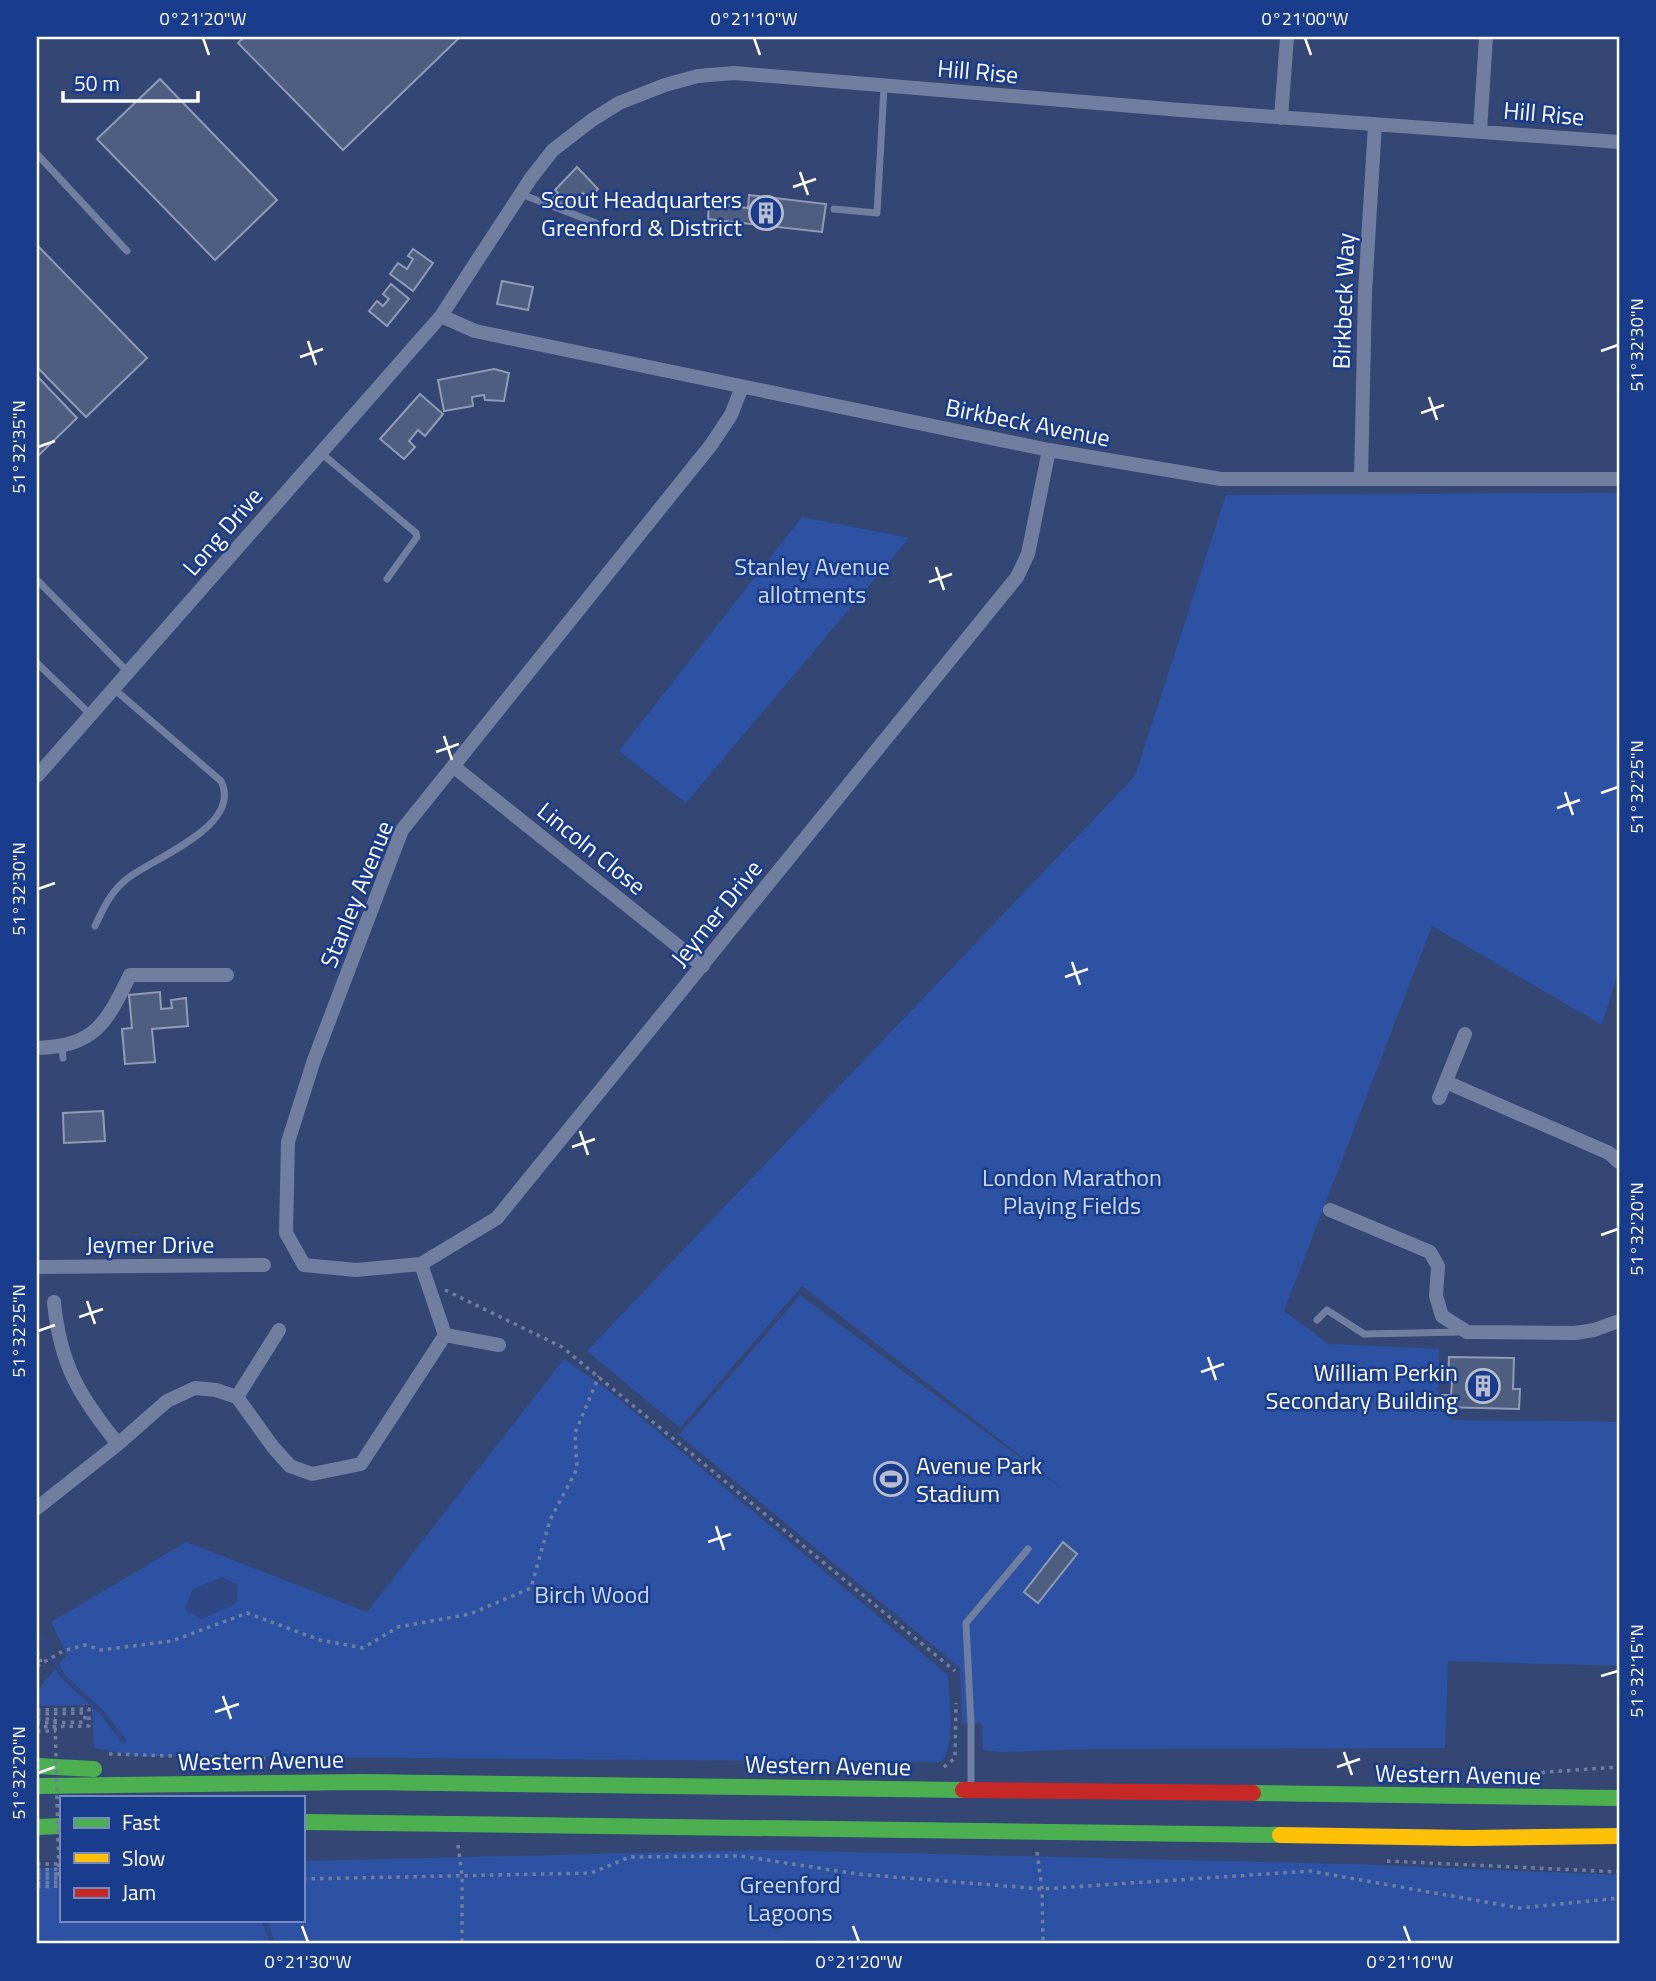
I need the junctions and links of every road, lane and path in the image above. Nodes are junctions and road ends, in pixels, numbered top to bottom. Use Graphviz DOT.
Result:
graph roads {
  1 [pos="1287,37"];
  2 [pos="1486,37"];
  3 [pos="884,87"];
  4 [pos="1281,118"];
  5 [pos="1375,124"];
  6 [pos="1480,131"];
  7 [pos="1619,142"];
  8 [pos="37,154"];
  9 [pos="521,194"];
  10 [pos="834,209"];
  11 [pos="596,223"];
  12 [pos="127,251"];
  13 [pos="441,316"];
  14 [pos="742,387"];
  15 [pos="1049,450"];
  16 [pos="321,453"];
  17 [pos="1361,479"];
  18 [pos="1619,479"];
  19 [pos="387,579"];
  20 [pos="37,580"];
  21 [pos="37,663"];
  22 [pos="128,672"];
  23 [pos="114,689"];
  24 [pos="90,714"];
  25 [pos="453,766"];
  26 [pos="37,776"];
  27 [pos="95,926"];
  28 [pos="703,966"];
  29 [pos="227,975"];
  30 [pos="1465,1034"];
  31 [pos="37,1048"];
  32 [pos="1446,1082"];
  33 [pos="1439,1098"];
  34 [pos="1619,1162"];
  35 [pos="1330,1210"];
  36 [pos="421,1264"];
  37 [pos="264,1265"];
  38 [pos="304,1265"];
  39 [pos="37,1267"];
  40 [pos="442,1288"];
  41 [pos="54,1302"];
  42 [pos="1317,1320"];
  43 [pos="1619,1321"];
  44 [pos="279,1330"];
  45 [pos="1467,1332"];
  46 [pos="444,1335"];
  47 [pos="499,1345"];
  48 [pos="599,1376"];
  49 [pos="237,1397"];
  50 [pos="118,1444"];
  51 [pos="37,1508"];
  52 [pos="1028,1549"];
  53 [pos="37,1651"];
  54 [pos="39,1664"];
  55 [pos="956,1684"];
  56 [pos="956,1696"];
  57 [pos="37,1721"];
  58 [pos="56,1731"];
  59 [pos="37,1766"];
  60 [pos="939,1770"];
  61 [pos="362,1782"];
  62 [pos="1606,1782"];
  63 [pos="37,1786"];
  64 [pos="971,1790"];
  65 [pos="1478,1797"];
  66 [pos="1619,1798"];
  67 [pos="304,1822"];
  68 [pos="60,1826"];
  69 [pos="37,1827"];
  70 [pos="1619,1836"];
  71 [pos="1468,1838"];
  72 [pos="458,1839"];
  73 [pos="1036,1846"];
  74 [pos="1592,1852"];
  75 [pos="58,1864"];
  76 [pos="60,1872"];
  77 [pos="37,1876"];
  78 [pos="462,1876"];
  79 [pos="304,1879"];
  80 [pos="60,1884"];
  81 [pos="1042,1889"];
  82 [pos="1619,1898"];
  83 [pos="462,1944"];
  84 [pos="1043,1944"];
  1 -- 4 [label="street"];
  2 -- 6 [label="street"];
  3 -- 4 [label="street, Hill Rise"];
  3 -- 9 [label="street, Hill Rise"];
  3 -- 10 [label="lane"];
  4 -- 5 [label="street, Hill Rise"];
  5 -- 6 [label="street, Hill Rise"];
  5 -- 17 [label="street, Birkbeck Way"];
  6 -- 7 [label="street, Hill Rise"];
  8 -- 12 [label="lane"];
  9 -- 11 [label="lane"];
  9 -- 13 [label="street, Hill Rise"];
  13 -- 14 [label="street, Birkbeck Avenue"];
  13 -- 16 [label="street, Long Drive"];
  14 -- 15 [label="street, Birkbeck Avenue"];
  14 -- 25 [label="street, Stanley Avenue"];
  15 -- 17 [label="street, Birkbeck Avenue"];
  15 -- 28 [label="street, Jeymer Drive"];
  16 -- 19 [label="lane"];
  16 -- 22 [label="street, Long Drive"];
  17 -- 18 [label="street, Birkbeck Avenue"];
  20 -- 22 [label="lane"];
  21 -- 24 [label="lane"];
  22 -- 23 [label="street, Long Drive"];
  23 -- 24 [label="street, Long Drive"];
  23 -- 27 [label="lane"];
  24 -- 26 [label="street, Long Drive"];
  25 -- 28 [label="street, Lincoln Close"];
  25 -- 38 [label="street, Stanley Avenue"];
  28 -- 36 [label="street, Jeymer Drive"];
  29 -- 31 [label="street"];
  30 -- 32 [label="street"];
  32 -- 33 [label="street"];
  32 -- 34 [label="street"];
  35 -- 45 [label="street"];
  36 -- 38 [label="street, Jeymer Drive"];
  36 -- 46 [label="street"];
  37 -- 39 [label="street, Jeymer Drive"];
  40 -- 48 [label="path"];
  41 -- 50 [label="street"];
  42 -- 45 [label="lane"];
  43 -- 45 [label="street"];
  44 -- 49 [label="street"];
  46 -- 47 [label="street"];
  46 -- 49 [label="street"];
  48 -- 54 [label="path"];
  48 -- 55 [label="path"];
  49 -- 50 [label="street"];
  50 -- 51 [label="street"];
  52 -- 64 [label="lane"];
  53 -- 54 [label="path"];
  56 -- 60 [label="path"];
  57 -- 57 [label="path"];
  57 -- 58 [label="path"];
  57 -- 58 [label="path, bridge"];
  58 -- 75 [label="path, bridge"];
  59 -- 61 [label="highway"];
  61 -- 63 [label="highway, Western Avenue"];
  61 -- 64 [label="highway, Western Avenue"];
  62 -- 65 [label="highway"];
  64 -- 65 [label="highway, Western Avenue"];
  65 -- 66 [label="highway, Western Avenue"];
  67 -- 71 [label="highway"];
  68 -- 69 [label="highway"];
  70 -- 71 [label="highway"];
  71 -- 74 [label="highway"];
  72 -- 78 [label="path"];
  73 -- 81 [label="path"];
  75 -- 77 [label="path"];
  75 -- 77 [label="path, bridge"];
  76 -- 77 [label="path"];
  77 -- 80 [label="path"];
  78 -- 79 [label="path"];
  78 -- 81 [label="path"];
  78 -- 83 [label="path"];
  81 -- 82 [label="path"];
  81 -- 84 [label="path"];
}
